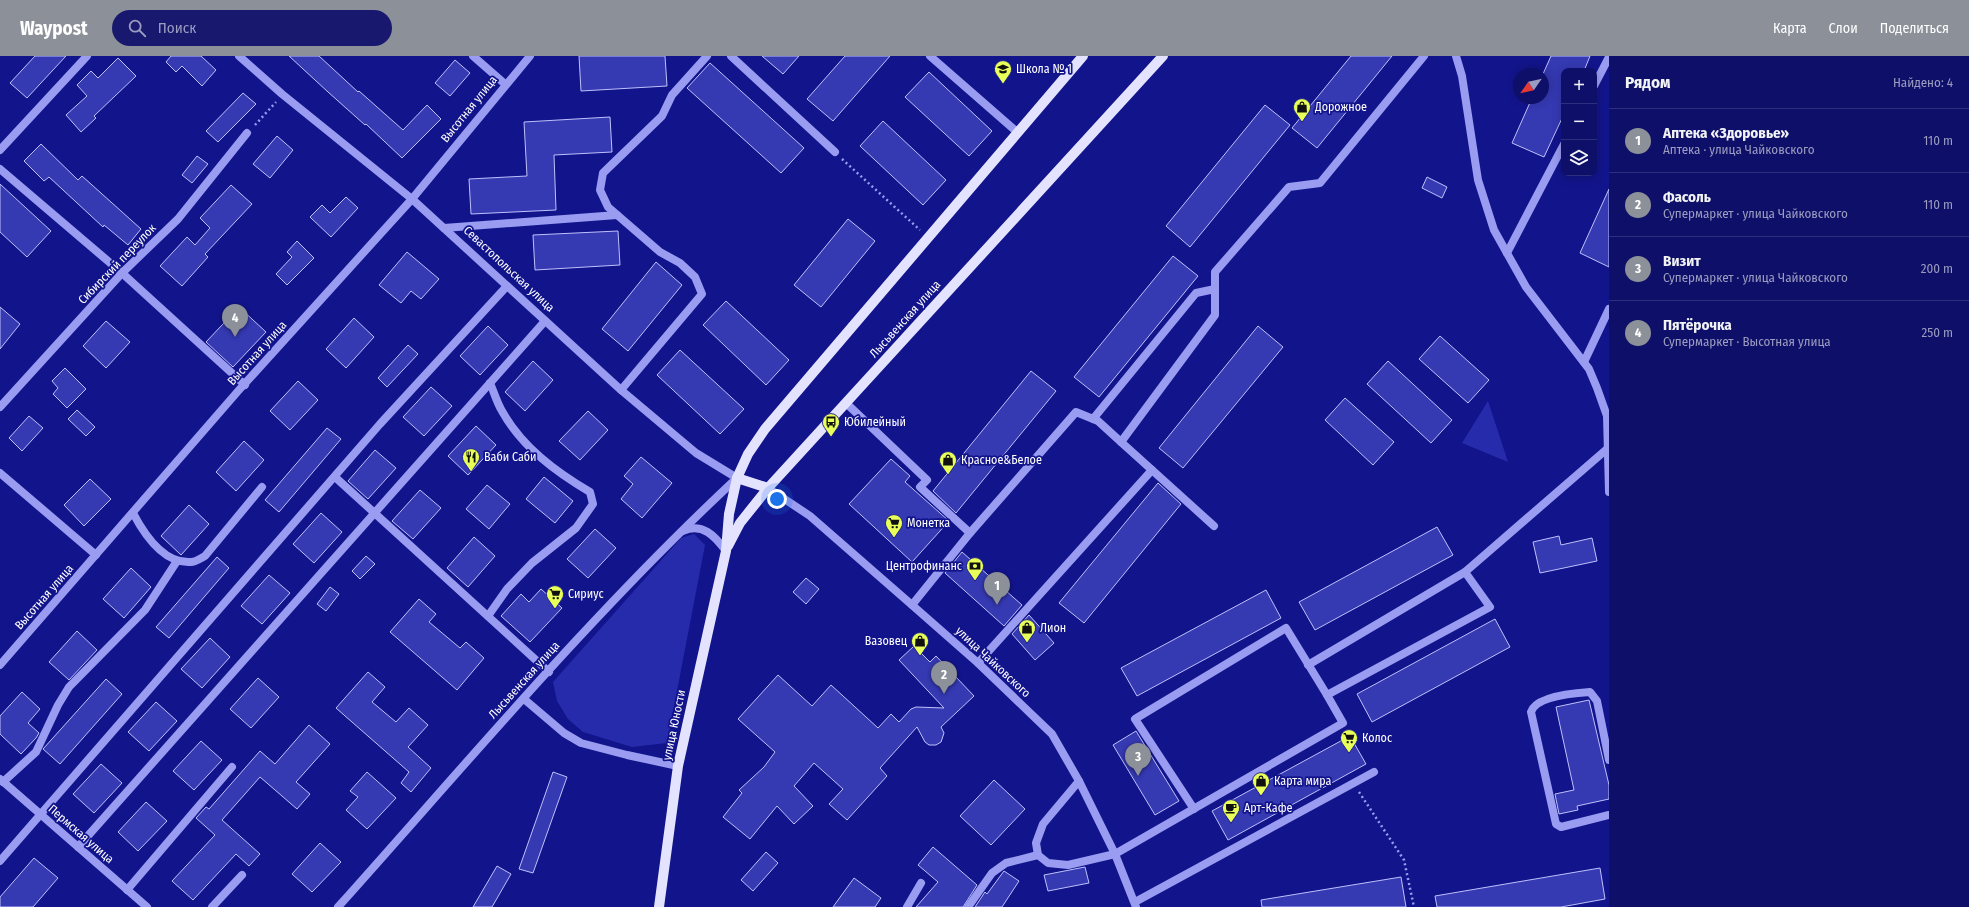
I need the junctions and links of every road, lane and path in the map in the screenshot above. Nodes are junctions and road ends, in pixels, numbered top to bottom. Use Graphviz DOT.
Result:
graph roads {
  1 [pos="87,56"];
  2 [pos="240,56"];
  3 [pos="473,56"];
  4 [pos="530,56"];
  5 [pos="707,56"];
  6 [pos="731,56"];
  7 [pos="930,56"];
  8 [pos="1083,56"];
  9 [pos="1163,56"];
  10 [pos="1424,56"];
  11 [pos="1456,56"];
  12 [pos="1609,57"];
  13 [pos="1597,80"];
  14 [pos="505,84"];
  15 [pos="282,94"];
  16 [pos="1017,132"];
  17 [pos="247,133"];
  18 [pos="0,150"];
  19 [pos="1561,150"];
  20 [pos="835,152"];
  21 [pos="0,169"];
  22 [pos="412,199"];
  23 [pos="617,215"];
  24 [pos="444,228"];
  25 [pos="928,237"];
  26 [pos="1507,253"];
  27 [pos="122,273"];
  28 [pos="507,286"];
  29 [pos="1215,289"];
  30 [pos="1609,309"];
  31 [pos="545,321"];
  32 [pos="1584,362"];
  33 [pos="490,383"];
  34 [pos="245,384"];
  35 [pos="621,390"];
  36 [pos="846,403"];
  37 [pos="0,407"];
  38 [pos="1093,419"];
  39 [pos="1608,427"];
  40 [pos="1121,442"];
  41 [pos="1607,449"];
  42 [pos="1152,470"];
  43 [pos="0,473"];
  44 [pos="335,477"];
  45 [pos="737,478"];
  46 [pos="262,487"];
  47 [pos="768,488"];
  48 [pos="1609,492"];
  49 [pos="133,513"];
  50 [pos="374,513"];
  51 [pos="1214,526"];
  52 [pos="678,533"];
  53 [pos="970,533"];
  54 [pos="726,552"];
  55 [pos="96,555"];
  56 [pos="177,561"];
  57 [pos="1465,572"];
  58 [pos="912,605"];
  59 [pos="488,616"];
  60 [pos="978,663"];
  61 [pos="0,665"];
  62 [pos="1308,665"];
  63 [pos="549,672"];
  64 [pos="1327,694"];
  65 [pos="524,699"];
  66 [pos="1609,760"];
  67 [pos="678,766"];
  68 [pos="232,767"];
  69 [pos="1374,772"];
  70 [pos="2,781"];
  71 [pos="1079,781"];
  72 [pos="1353,783"];
  73 [pos="1194,809"];
  74 [pos="40,814"];
  75 [pos="1609,815"];
  76 [pos="78,847"];
  77 [pos="1115,854"];
  78 [pos="1038,855"];
  79 [pos="0,861"];
  80 [pos="242,875"];
  81 [pos="921,884"];
  82 [pos="127,890"];
  83 [pos="1136,904"];
  84 [pos="147,907"];
  85 [pos="212,907"];
  86 [pos="338,907"];
  87 [pos="659,907"];
  88 [pos="907,907"];
  89 [pos="968,907"];
  90 [pos="1414,907"];
  1 -- 18 [label="street"];
  2 -- 15 [label="street, Севастопольская улица"];
  3 -- 14 [label="street"];
  4 -- 14 [label="street, Высотная улица"];
  5 -- 23 [label="street"];
  6 -- 20 [label="street"];
  7 -- 16 [label="street"];
  8 -- 16 [label="main road, Лысьвенская улица"];
  9 -- 36 [label="main road, Лысьвенская улица"];
  10 -- 29 [label="street"];
  11 -- 26 [label="street"];
  12 -- 13 [label="street"];
  14 -- 22 [label="street, Высотная улица"];
  15 -- 17 [label="path"];
  15 -- 22 [label="street, Севастопольская улица"];
  16 -- 25 [label="main road, Лысьвенская улица"];
  17 -- 27 [label="street, Сибирский переулок"];
  19 -- 26 [label="street"];
  20 -- 25 [label="path"];
  21 -- 27 [label="street"];
  22 -- 24 [label="street, Севастопольская улица"];
  22 -- 34 [label="street, Высотная улица"];
  23 -- 24 [label="street"];
  23 -- 35 [label="street"];
  24 -- 28 [label="street, Севастопольская улица"];
  25 -- 45 [label="main road, Лысьвенская улица"];
  26 -- 32 [label="street"];
  27 -- 34 [label="street"];
  27 -- 37 [label="street, Сибирский переулок"];
  28 -- 31 [label="street, Севастопольская улица"];
  28 -- 44 [label="street"];
  29 -- 38 [label="street"];
  29 -- 40 [label="street"];
  30 -- 32 [label="street"];
  31 -- 33 [label="street"];
  31 -- 35 [label="street, Севастопольская улица"];
  32 -- 39 [label="street"];
  33 -- 50 [label="street"];
  33 -- 59 [label="street"];
  34 -- 49 [label="street, Высотная улица"];
  35 -- 45 [label="street, Севастопольская улица"];
  36 -- 47 [label="main road, Лысьвенская улица"];
  36 -- 53 [label="street"];
  38 -- 40 [label="street"];
  38 -- 53 [label="street"];
  39 -- 41 [label="street"];
  40 -- 42 [label="street"];
  41 -- 48 [label="street"];
  41 -- 57 [label="street"];
  42 -- 51 [label="street"];
  42 -- 60 [label="street"];
  43 -- 55 [label="street"];
  44 -- 50 [label="street"];
  44 -- 74 [label="street"];
  45 -- 47 [label="main road, Севастопольская улица"];
  45 -- 52 [label="street, Лысьвенская улица"];
  45 -- 54 [label="main road, Лысьвенская улица"];
  46 -- 56 [label="street"];
  47 -- 54 [label="main road, Лысьвенская улица"];
  47 -- 58 [label="street, улица Чайковского"];
  49 -- 55 [label="street, Высотная улица"];
  49 -- 56 [label="street"];
  50 -- 59 [label="street"];
  50 -- 76 [label="street"];
  52 -- 54 [label="street"];
  52 -- 63 [label="street, Лысьвенская улица"];
  53 -- 58 [label="street"];
  54 -- 67 [label="main road, улица Юности"];
  55 -- 61 [label="street, Высотная улица"];
  56 -- 70 [label="street"];
  57 -- 62 [label="street"];
  57 -- 64 [label="street"];
  58 -- 60 [label="street, улица Чайковского"];
  59 -- 63 [label="street"];
  60 -- 71 [label="street, улица Чайковского"];
  62 -- 64 [label="street"];
  62 -- 73 [label="street"];
  63 -- 65 [label="street, Лысьвенская улица"];
  64 -- 73 [label="street"];
  65 -- 67 [label="street"];
  65 -- 86 [label="street, Лысьвенская улица"];
  66 -- 75 [label="street"];
  67 -- 87 [label="main road, улица Юности"];
  68 -- 82 [label="street"];
  69 -- 72 [label="street"];
  70 -- 74 [label="street, Пермская улица"];
  71 -- 77 [label="street, улица Чайковского"];
  71 -- 78 [label="street"];
  72 -- 83 [label="street"];
  72 -- 90 [label="path"];
  73 -- 77 [label="street"];
  74 -- 76 [label="street, Пермская улица"];
  74 -- 79 [label="street"];
  76 -- 82 [label="street, Пермская улица"];
  77 -- 78 [label="street"];
  77 -- 83 [label="street, улица Чайковского"];
  78 -- 89 [label="street"];
  80 -- 85 [label="street"];
  81 -- 88 [label="street"];
  82 -- 84 [label="street, Пермская улица"];
}
